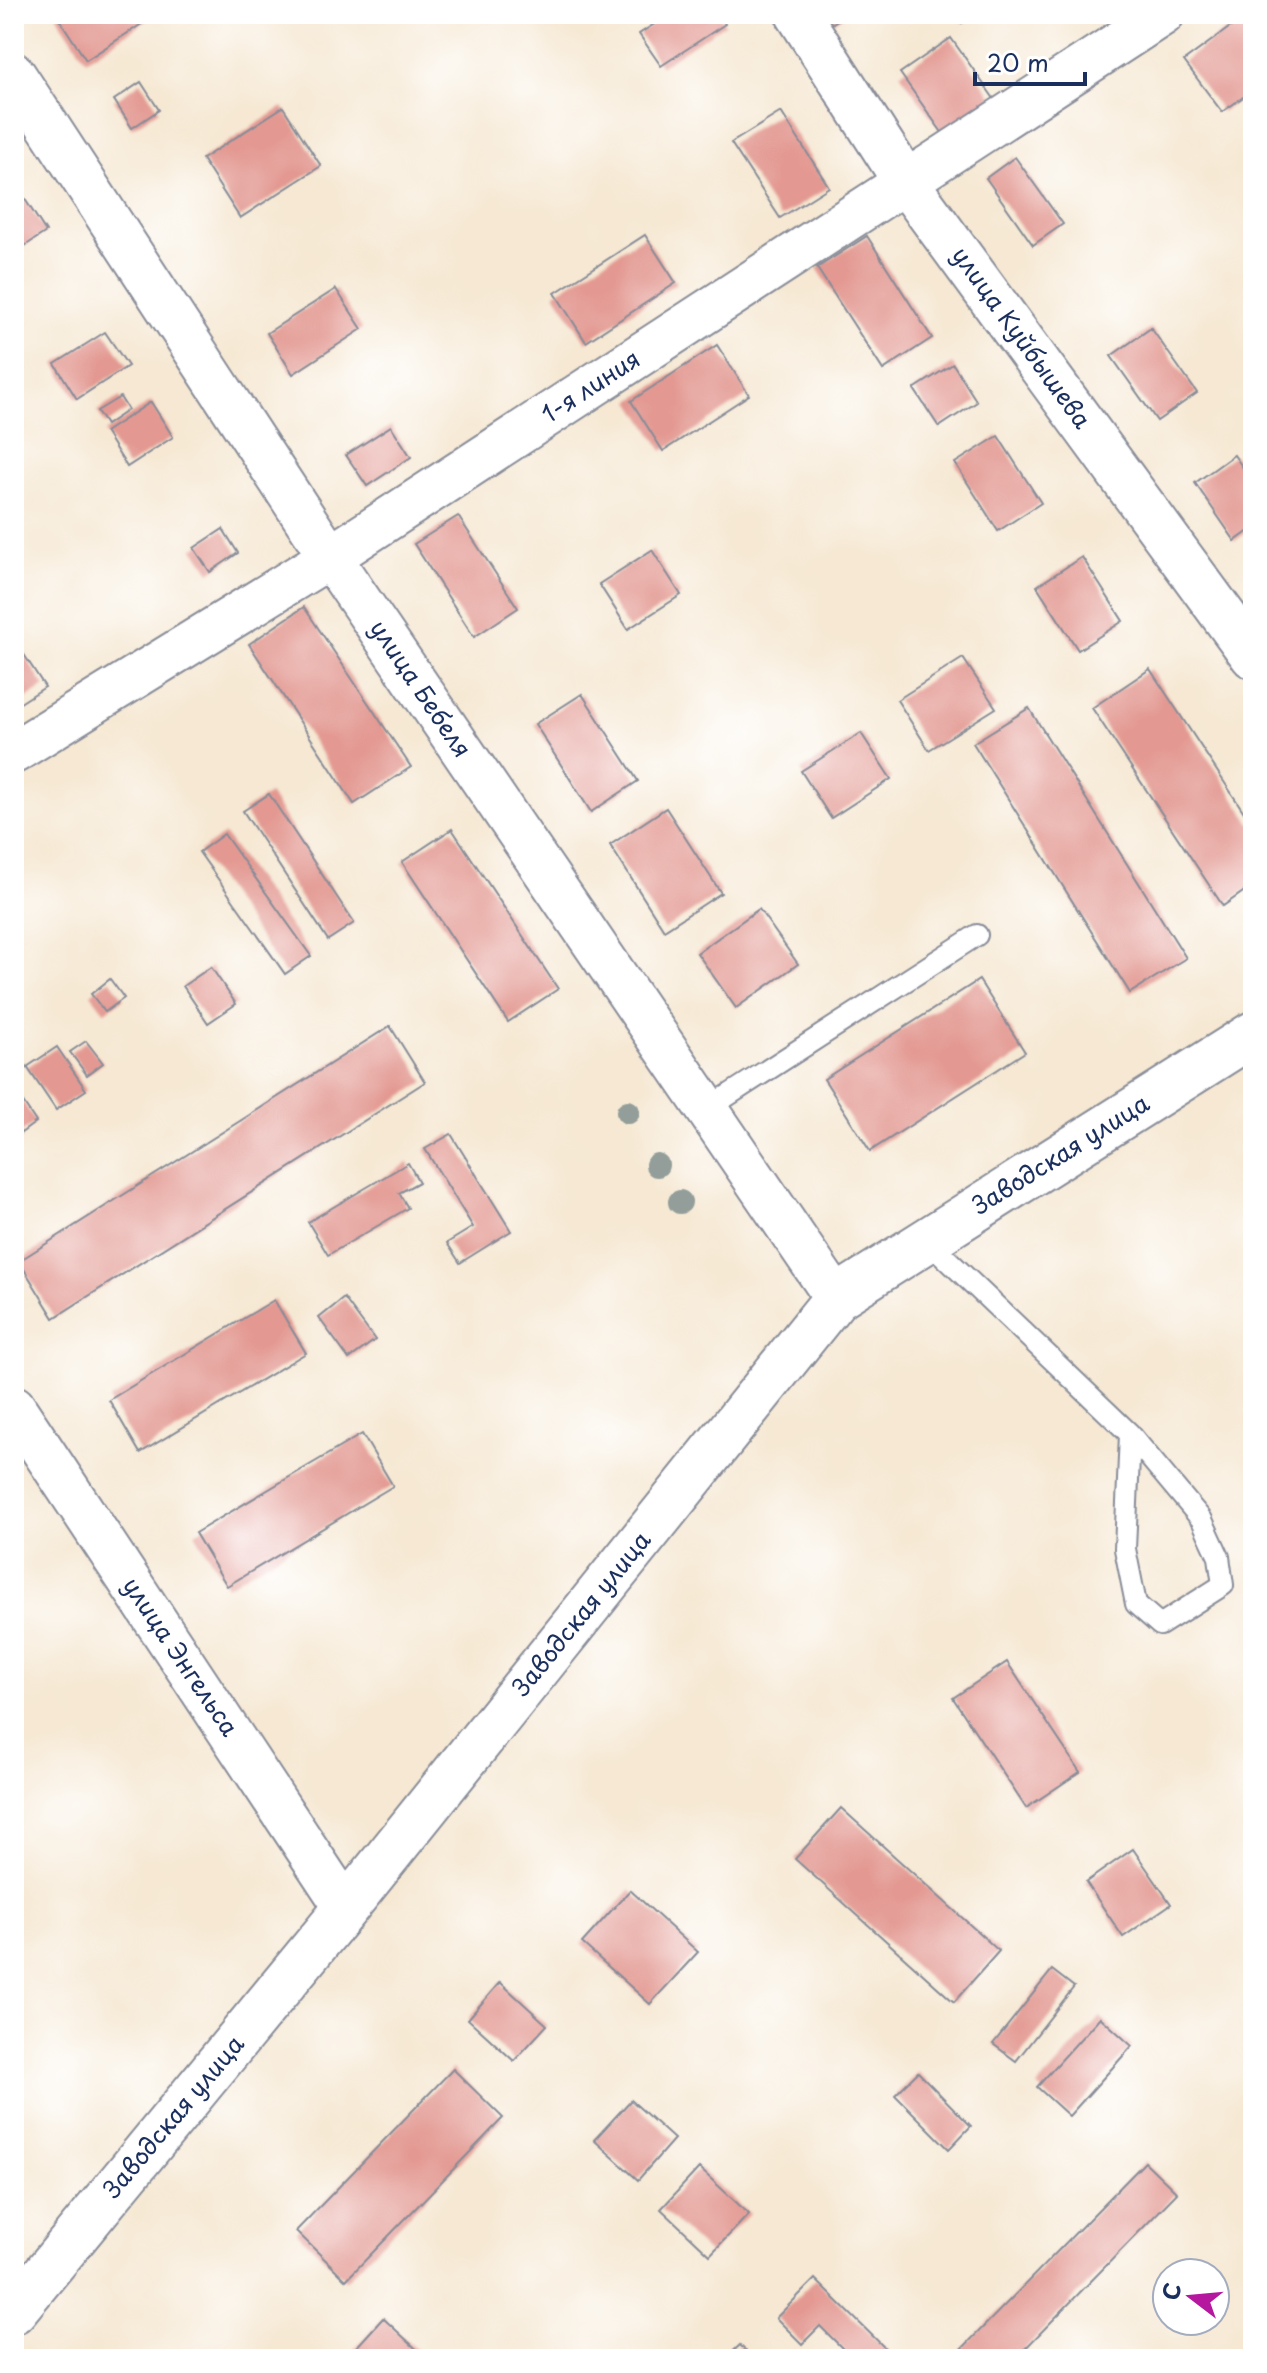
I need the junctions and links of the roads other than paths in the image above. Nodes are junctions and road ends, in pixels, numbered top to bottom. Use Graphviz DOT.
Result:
graph roads {
  1 [pos="798,14"];
  2 [pos="1163,14"];
  3 [pos="14,74"];
  4 [pos="905,181"];
  5 [pos="330,557"];
  6 [pos="1253,656"];
  7 [pos="14,752"];
  8 [pos="977,935"];
  9 [pos="1253,1034"];
  10 [pos="707,1109"];
  11 [pos="927,1240"];
  12 [pos="836,1298"];
  13 [pos="14,1407"];
  14 [pos="1130,1434"];
  15 [pos="346,1908"];
  16 [pos="14,2311"];
  1 -- 4 [label="street, улица Куйбышева"];
  2 -- 4 [label="street, 1-я линия"];
  3 -- 5 [label="street, улица Бебеля"];
  4 -- 5 [label="street, 1-я линия"];
  4 -- 6 [label="street, улица Куйбышева"];
  5 -- 7 [label="street, 1-я линия"];
  5 -- 10 [label="street, улица Бебеля"];
  8 -- 10 [label="lane"];
  9 -- 11 [label="street, Заводская улица"];
  10 -- 12 [label="street, улица Бебеля"];
  11 -- 12 [label="street, Заводская улица"];
  11 -- 14 [label="lane"];
  12 -- 15 [label="street, Заводская улица"];
  13 -- 15 [label="street, улица Энгельса"];
  14 -- 14 [label="lane"];
  15 -- 16 [label="street, Заводская улица"];
}
